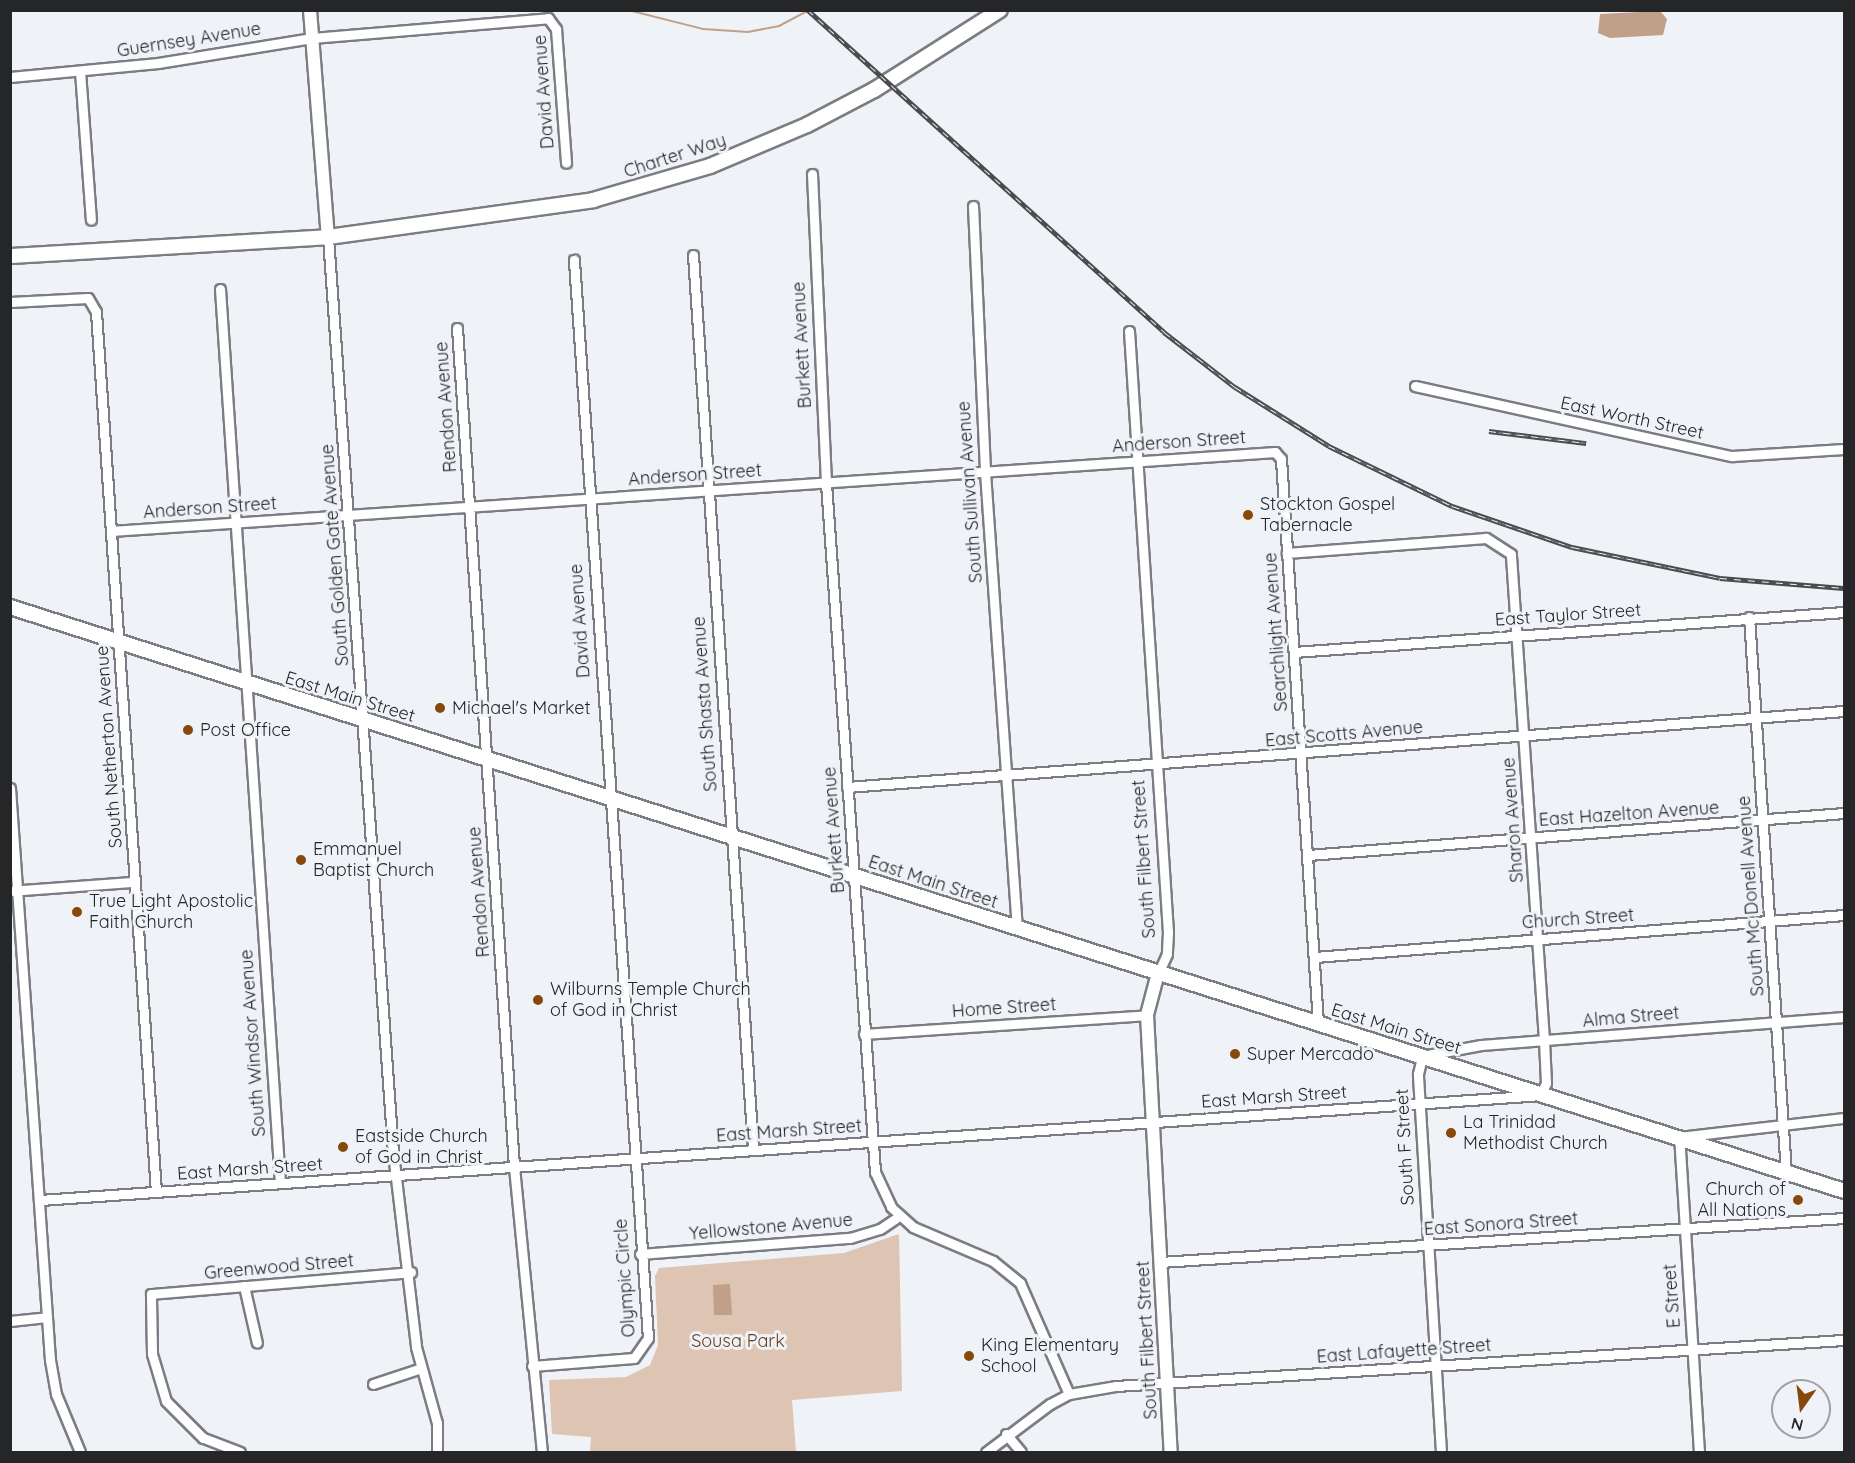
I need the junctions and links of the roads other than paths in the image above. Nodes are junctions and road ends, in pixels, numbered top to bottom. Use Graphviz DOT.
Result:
graph roads {
  1 [pos="310,10"];
  2 [pos="1000,10"];
  3 [pos="552,20"];
  4 [pos="312,38"];
  5 [pos="80,71"];
  6 [pos="10,77"];
  7 [pos="566,163"];
  8 [pos="812,174"];
  9 [pos="974,206"];
  10 [pos="92,220"];
  11 [pos="328,237"];
  12 [pos="693,255"];
  13 [pos="10,256"];
  14 [pos="574,260"];
  15 [pos="220,288"];
  16 [pos="10,302"];
  17 [pos="457,328"];
  18 [pos="1129,331"];
  19 [pos="1415,386"];
  20 [pos="1845,449"];
  21 [pos="1280,454"];
  22 [pos="1138,461"];
  23 [pos="985,472"];
  24 [pos="826,483"];
  25 [pos="707,491"];
  26 [pos="589,499"];
  27 [pos="469,508"];
  28 [pos="350,516"];
  29 [pos="236,523"];
  30 [pos="111,531"];
  31 [pos="1287,553"];
  32 [pos="10,607"];
  33 [pos="1845,612"];
  34 [pos="1749,617"];
  35 [pos="1517,635"];
  36 [pos="118,642"];
  37 [pos="1294,652"];
  38 [pos="243,683"];
  39 [pos="1845,711"];
  40 [pos="1756,718"];
  41 [pos="363,720"];
  42 [pos="1524,736"];
  43 [pos="1301,754"];
  44 [pos="486,758"];
  45 [pos="1156,765"];
  46 [pos="1006,775"];
  47 [pos="847,787"];
  48 [pos="10,788"];
  49 [pos="609,798"];
  50 [pos="1845,813"];
  51 [pos="1763,820"];
  52 [pos="731,836"];
  53 [pos="1531,838"];
  54 [pos="1308,855"];
  55 [pos="853,875"];
  56 [pos="135,882"];
  57 [pos="14,891"];
  58 [pos="1845,915"];
  59 [pos="1770,920"];
  60 [pos="1017,927"];
  61 [pos="1538,939"];
  62 [pos="1315,957"];
  63 [pos="1158,973"];
  64 [pos="1147,1015"];
  65 [pos="1845,1017"];
  66 [pos="1776,1022"];
  67 [pos="1318,1024"];
  68 [pos="864,1034"];
  69 [pos="1544,1041"];
  70 [pos="1422,1056"];
  71 [pos="1540,1095"];
  72 [pos="1419,1103"];
  73 [pos="1845,1118"];
  74 [pos="1153,1122"];
  75 [pos="1783,1123"];
  76 [pos="1679,1137"];
  77 [pos="871,1142"];
  78 [pos="753,1150"];
  79 [pos="633,1159"];
  80 [pos="514,1167"];
  81 [pos="1786,1173"];
  82 [pos="395,1175"];
  83 [pos="280,1184"];
  84 [pos="1845,1191"];
  85 [pos="156,1192"];
  86 [pos="40,1200"];
  87 [pos="899,1216"];
  88 [pos="1845,1218"];
  89 [pos="1685,1228"];
  90 [pos="1428,1245"];
  91 [pos="640,1254"];
  92 [pos="1160,1262"];
  93 [pos="411,1272"];
  94 [pos="244,1286"];
  95 [pos="47,1317"];
  96 [pos="10,1321"];
  97 [pos="1845,1340"];
  98 [pos="257,1342"];
  99 [pos="1692,1349"];
  100 [pos="532,1366"];
  101 [pos="1436,1366"];
  102 [pos="421,1368"];
  103 [pos="1167,1383"];
  104 [pos="373,1384"];
  105 [pos="1069,1394"];
  106 [pos="1006,1434"];
  107 [pos="80,1452"];
  108 [pos="240,1452"];
  109 [pos="437,1452"];
  110 [pos="542,1452"];
  111 [pos="986,1452"];
  112 [pos="1022,1452"];
  113 [pos="1171,1452"];
  114 [pos="1441,1452"];
  115 [pos="1699,1452"];
  1 -- 4 [label="street, South Golden Gate Avenue"];
  2 -- 11 [label="main road, Charter Way"];
  3 -- 4 [label="street, Guernsey Avenue"];
  3 -- 7 [label="street, David Avenue"];
  4 -- 5 [label="street, Guernsey Avenue"];
  4 -- 11 [label="street, South Golden Gate Avenue"];
  5 -- 6 [label="street, Guernsey Avenue"];
  5 -- 10 [label="street"];
  8 -- 24 [label="street, Burkett Avenue"];
  9 -- 23 [label="street, South Sullivan Avenue"];
  11 -- 13 [label="main road, Charter Way"];
  11 -- 28 [label="street, South Golden Gate Avenue"];
  12 -- 25 [label="street, South Shasta Avenue"];
  14 -- 26 [label="street, David Avenue"];
  15 -- 29 [label="street, South Windsor Avenue"];
  16 -- 30 [label="street, South Netherton Avenue"];
  17 -- 27 [label="street, Rendon Avenue"];
  18 -- 22 [label="street, South Filbert Street"];
  19 -- 20 [label="street, East Worth Street"];
  21 -- 22 [label="street, Anderson Street"];
  21 -- 31 [label="street, Searchlight Avenue"];
  22 -- 23 [label="street, Anderson Street"];
  22 -- 45 [label="street, South Filbert Street"];
  23 -- 24 [label="street, Anderson Street"];
  23 -- 46 [label="street, South Sullivan Avenue"];
  24 -- 25 [label="street, Anderson Street"];
  24 -- 47 [label="street, Burkett Avenue"];
  25 -- 26 [label="street, Anderson Street"];
  25 -- 52 [label="street, South Shasta Avenue"];
  26 -- 27 [label="street, Anderson Street"];
  26 -- 49 [label="street, David Avenue"];
  27 -- 28 [label="street, Anderson Street"];
  27 -- 44 [label="street, Rendon Avenue"];
  28 -- 29 [label="street, Anderson Street"];
  28 -- 41 [label="street, South Golden Gate Avenue"];
  29 -- 30 [label="street, Anderson Street"];
  29 -- 38 [label="street, South Windsor Avenue"];
  30 -- 36 [label="street, South Netherton Avenue"];
  31 -- 35 [label="street, Sharon Avenue"];
  31 -- 37 [label="street, Searchlight Avenue"];
  32 -- 36 [label="main road, East Main Street"];
  33 -- 34 [label="street, East Taylor Street"];
  34 -- 35 [label="street, East Taylor Street"];
  34 -- 40 [label="street, South Mc Donell Avenue"];
  35 -- 37 [label="street, East Taylor Street"];
  35 -- 42 [label="street, Sharon Avenue"];
  36 -- 38 [label="main road, East Main Street"];
  36 -- 56 [label="street, South Netherton Avenue"];
  37 -- 43 [label="street, Searchlight Avenue"];
  38 -- 41 [label="main road, East Main Street"];
  38 -- 83 [label="street, South Windsor Avenue"];
  39 -- 40 [label="street, East Scotts Avenue"];
  40 -- 42 [label="street, East Scotts Avenue"];
  40 -- 51 [label="street, South Mc Donell Avenue"];
  41 -- 44 [label="main road, East Main Street"];
  41 -- 82 [label="street, South Golden Gate Avenue"];
  42 -- 43 [label="street, East Scotts Avenue"];
  42 -- 53 [label="street, Sharon Avenue"];
  43 -- 45 [label="street, East Scotts Avenue"];
  43 -- 54 [label="street, Searchlight Avenue"];
  44 -- 49 [label="main road, East Main Street"];
  44 -- 80 [label="street, Rendon Avenue"];
  45 -- 46 [label="street, East Scotts Avenue"];
  45 -- 63 [label="street, South Filbert Street"];
  46 -- 47 [label="street, East Scotts Avenue"];
  46 -- 60 [label="street, South Sullivan Avenue"];
  47 -- 55 [label="street, Burkett Avenue"];
  48 -- 57 [label="street"];
  49 -- 52 [label="main road, East Main Street"];
  49 -- 79 [label="street, David Avenue"];
  50 -- 51 [label="street, East Hazelton Avenue"];
  51 -- 53 [label="street, East Hazelton Avenue"];
  51 -- 59 [label="street, South Mc Donell Avenue"];
  52 -- 55 [label="main road, East Main Street"];
  52 -- 78 [label="street, South Shasta Avenue"];
  53 -- 54 [label="street, East Hazelton Avenue"];
  53 -- 61 [label="street, Sharon Avenue"];
  54 -- 62 [label="street, Searchlight Avenue"];
  55 -- 60 [label="main road, East Main Street"];
  55 -- 68 [label="street, Burkett Avenue"];
  56 -- 57 [label="street"];
  56 -- 85 [label="street, South Netherton Avenue"];
  57 -- 86 [label="street"];
  58 -- 59 [label="street, Church Street"];
  59 -- 61 [label="street, Church Street"];
  59 -- 66 [label="street, South Mc Donell Avenue"];
  60 -- 63 [label="main road, East Main Street"];
  61 -- 62 [label="street, Church Street"];
  61 -- 69 [label="street, Sharon Avenue"];
  62 -- 67 [label="street, Searchlight Avenue"];
  63 -- 64 [label="street, South Filbert Street"];
  63 -- 67 [label="main road, East Main Street"];
  64 -- 68 [label="street, Home Street"];
  64 -- 74 [label="street, South Filbert Street"];
  65 -- 66 [label="street, Alma Street"];
  66 -- 69 [label="street, Alma Street"];
  66 -- 75 [label="street, South Mc Donell Avenue"];
  67 -- 70 [label="main road, East Main Street"];
  68 -- 77 [label="street, Burkett Avenue"];
  69 -- 70 [label="street, Alma Street"];
  69 -- 71 [label="street, Sharon Avenue"];
  70 -- 71 [label="main road, East Main Street"];
  70 -- 72 [label="street, South F Street"];
  71 -- 72 [label="street, East Marsh Street"];
  71 -- 76 [label="main road, East Main Street"];
  72 -- 74 [label="street, East Marsh Street"];
  72 -- 90 [label="street, South F Street"];
  73 -- 75 [label="street"];
  74 -- 77 [label="street, East Marsh Street"];
  74 -- 92 [label="street, South Filbert Street"];
  75 -- 76 [label="street"];
  75 -- 81 [label="street, South Mc Donell Avenue"];
  76 -- 81 [label="main road, East Main Street"];
  76 -- 89 [label="street, E Street"];
  77 -- 78 [label="street, East Marsh Street"];
  77 -- 87 [label="street, Burkett Avenue"];
  78 -- 79 [label="street, East Marsh Street"];
  79 -- 80 [label="street, East Marsh Street"];
  79 -- 91 [label="street, Olympic Circle"];
  80 -- 82 [label="street, East Marsh Street"];
  80 -- 100 [label="street, Rendon Avenue"];
  81 -- 84 [label="main road, East Main Street"];
  82 -- 83 [label="street, East Marsh Street"];
  82 -- 93 [label="street, South Golden Gate Avenue"];
  83 -- 85 [label="street, East Marsh Street"];
  85 -- 86 [label="street, East Marsh Street"];
  86 -- 95 [label="street"];
  87 -- 91 [label="street, Yellowstone Avenue"];
  87 -- 105 [label="street"];
  88 -- 89 [label="street, East Sonora Street"];
  89 -- 90 [label="street, East Sonora Street"];
  89 -- 99 [label="street, E Street"];
  90 -- 92 [label="street, East Sonora Street"];
  90 -- 101 [label="street, South F Street"];
  91 -- 100 [label="street, Olympic Circle"];
  92 -- 103 [label="street, South Filbert Street"];
  93 -- 94 [label="street, Greenwood Street"];
  93 -- 102 [label="street, South Golden Gate Avenue"];
  94 -- 98 [label="street"];
  94 -- 108 [label="street, Greenwood Street"];
  95 -- 96 [label="street"];
  95 -- 107 [label="street"];
  97 -- 99 [label="street, East Lafayette Street"];
  99 -- 101 [label="street, East Lafayette Street"];
  99 -- 115 [label="street, E Street"];
  100 -- 110 [label="street, Rendon Avenue"];
  101 -- 103 [label="street, East Lafayette Street"];
  101 -- 114 [label="street, South F Street"];
  102 -- 104 [label="street"];
  102 -- 109 [label="street, South Golden Gate Avenue"];
  103 -- 105 [label="street, East Lafayette Street"];
  103 -- 113 [label="street, South Filbert Street"];
  105 -- 106 [label="street, East Lafayette Street"];
  106 -- 111 [label="street, East Lafayette Street"];
  106 -- 112 [label="street"];
}
